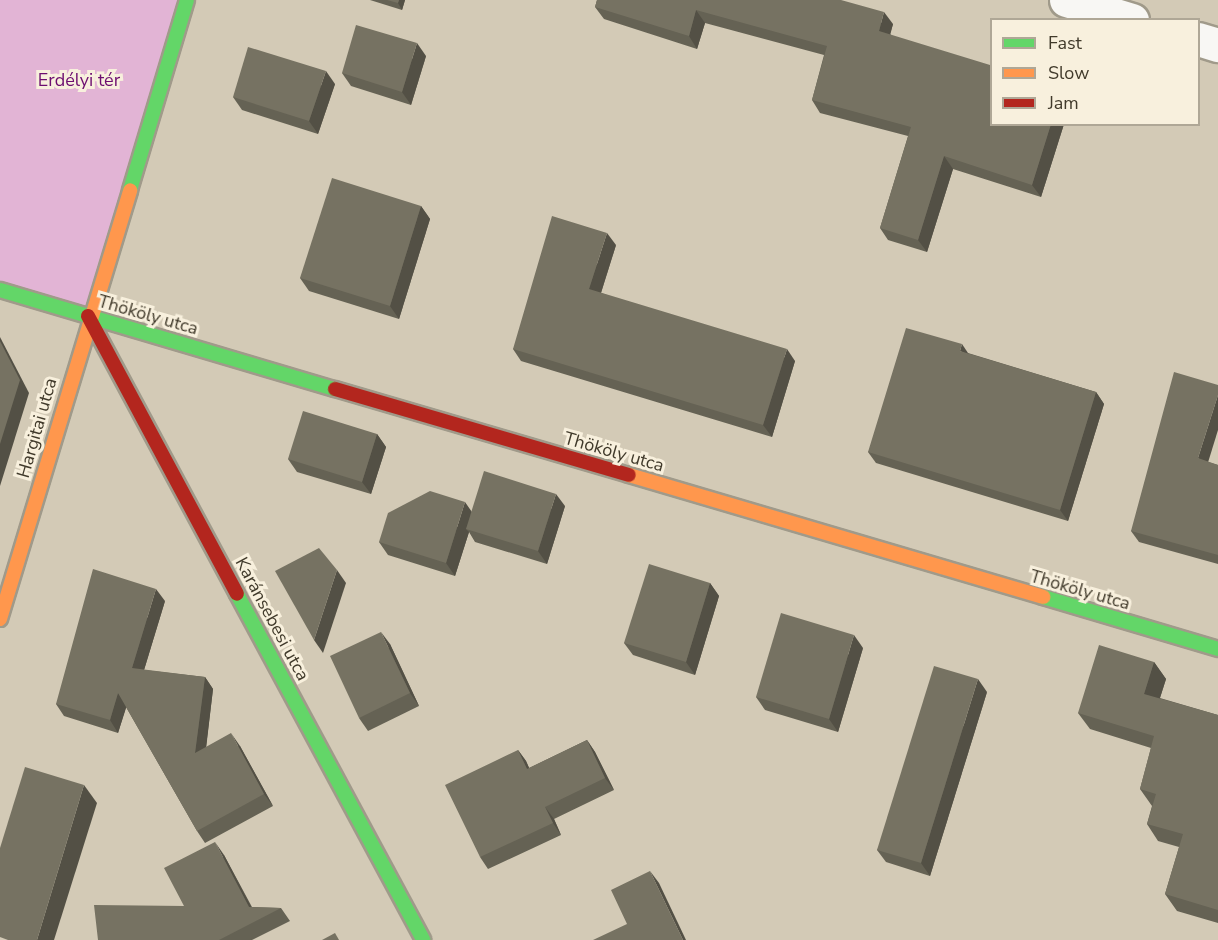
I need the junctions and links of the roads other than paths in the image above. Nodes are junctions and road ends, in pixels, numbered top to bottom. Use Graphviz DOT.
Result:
graph roads {
  1 [pos="187,0"];
  2 [pos="1066,0"];
  3 [pos="1125,18"];
  4 [pos="1200,40"];
  5 [pos="1218,45"];
  6 [pos="0,290"];
  7 [pos="88,316"];
  8 [pos="0,619"];
  9 [pos="1218,649"];
  10 [pos="423,940"];
  1 -- 7 [label="street"];
  2 -- 3 [label="street"];
  4 -- 5 [label="street"];
  6 -- 7 [label="street, Thököly utca"];
  7 -- 8 [label="street, Hargitai utca"];
  7 -- 9 [label="street, Thököly utca"];
  7 -- 10 [label="street, Karánsebesi utca"];
}
